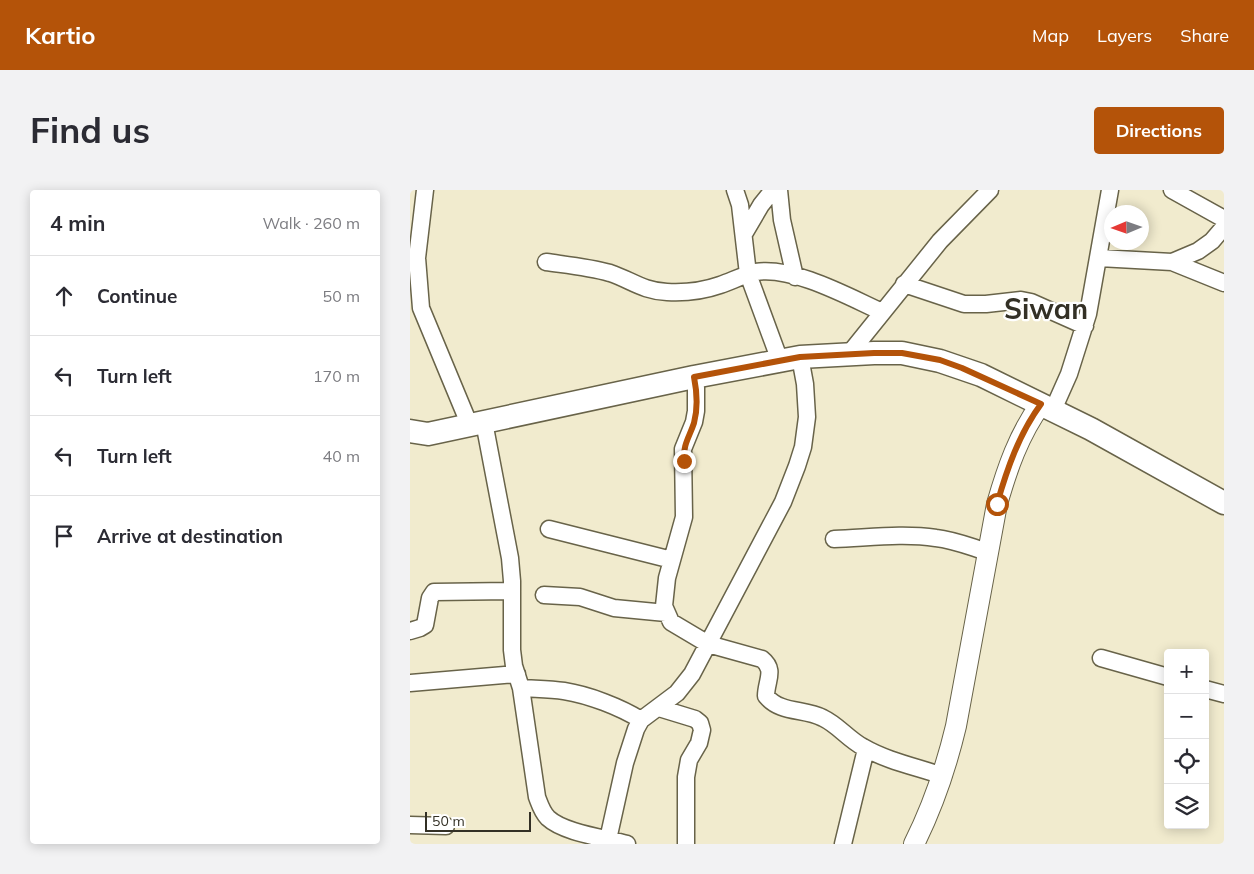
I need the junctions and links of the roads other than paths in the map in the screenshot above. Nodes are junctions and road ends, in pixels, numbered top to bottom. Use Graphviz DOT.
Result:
graph roads {
  1 [pos="425,190"];
  2 [pos="735,190"];
  3 [pos="773,190"];
  4 [pos="780,190"];
  5 [pos="990,190"];
  6 [pos="1110,190"];
  7 [pos="1172,190"];
  8 [pos="416,210"];
  9 [pos="1224,219"];
  10 [pos="1224,227"];
  11 [pos="744,234"];
  12 [pos="1099,258"];
  13 [pos="546,262"];
  14 [pos="1172,262"];
  15 [pos="748,274"];
  16 [pos="796,277"];
  17 [pos="1224,283"];
  18 [pos="904,284"];
  19 [pos="416,306"];
  20 [pos="882,312"];
  21 [pos="1085,326"];
  22 [pos="850,354"];
  23 [pos="790,359"];
  24 [pos="694,377"];
  25 [pos="1047,407"];
  26 [pos="477,424"];
  27 [pos="410,431"];
  28 [pos="1224,503"];
  29 [pos="549,529"];
  30 [pos="834,539"];
  31 [pos="988,552"];
  32 [pos="672,560"];
  33 [pos="512,591"];
  34 [pos="544,595"];
  35 [pos="666,613"];
  36 [pos="410,632"];
  37 [pos="708,644"];
  38 [pos="1101,658"];
  39 [pos="1164,676"];
  40 [pos="519,681"];
  41 [pos="410,683"];
  42 [pos="1209,689"];
  43 [pos="1224,694"];
  44 [pos="659,708"];
  45 [pos="641,720"];
  46 [pos="866,749"];
  47 [pos="943,776"];
  48 [pos="410,825"];
  49 [pos="446,826"];
  50 [pos="608,842"];
  51 [pos="627,844"];
  52 [pos="686,844"];
  53 [pos="843,844"];
  54 [pos="914,844"];
  1 -- 8 [label="street"];
  2 -- 11 [label="street"];
  3 -- 11 [label="street"];
  4 -- 16 [label="street"];
  5 -- 18 [label="street"];
  6 -- 12 [label="street"];
  7 -- 9 [label="street"];
  8 -- 19 [label="street"];
  10 -- 14 [label="street"];
  11 -- 15 [label="street"];
  12 -- 14 [label="street"];
  12 -- 21 [label="street"];
  13 -- 15 [label="street"];
  14 -- 17 [label="street"];
  15 -- 16 [label="street"];
  15 -- 23 [label="street"];
  16 -- 20 [label="street"];
  18 -- 20 [label="street"];
  18 -- 21 [label="street"];
  19 -- 26 [label="street"];
  20 -- 22 [label="street"];
  21 -- 25 [label="street"];
  22 -- 23 [label="main road"];
  22 -- 25 [label="main road"];
  23 -- 24 [label="main road"];
  23 -- 37 [label="street"];
  24 -- 26 [label="main road"];
  24 -- 32 [label="street"];
  25 -- 28 [label="main road"];
  25 -- 31 [label="street"];
  26 -- 27 [label="main road"];
  26 -- 33 [label="street"];
  29 -- 32 [label="street"];
  30 -- 31 [label="street"];
  31 -- 47 [label="street"];
  32 -- 35 [label="street"];
  33 -- 36 [label="street"];
  33 -- 40 [label="street"];
  34 -- 35 [label="street"];
  35 -- 37 [label="street"];
  37 -- 44 [label="street"];
  37 -- 46 [label="street"];
  38 -- 39 [label="street"];
  40 -- 41 [label="street"];
  40 -- 45 [label="street"];
  40 -- 50 [label="street"];
  42 -- 43 [label="street"];
  44 -- 45 [label="street"];
  44 -- 52 [label="street"];
  45 -- 50 [label="street"];
  46 -- 47 [label="street"];
  46 -- 53 [label="street"];
  47 -- 54 [label="street"];
  48 -- 49 [label="street"];
  50 -- 51 [label="street"];
}
